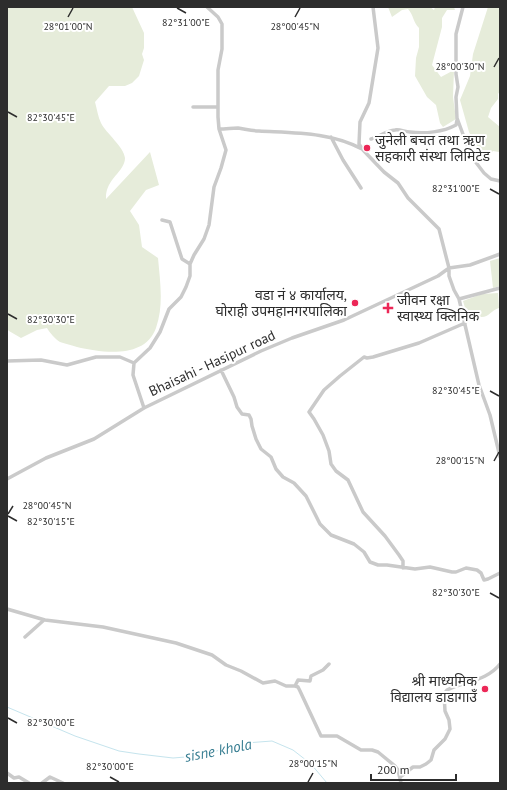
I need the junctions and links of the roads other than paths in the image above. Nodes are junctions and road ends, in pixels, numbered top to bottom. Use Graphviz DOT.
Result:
graph roads {
  1 [pos="207,7"];
  2 [pos="373,7"];
  3 [pos="463,7"];
  4 [pos="193,107"];
  5 [pos="218,107"];
  6 [pos="457,118"];
  7 [pos="219,129"];
  8 [pos="331,137"];
  9 [pos="371,138"];
  10 [pos="363,150"];
  11 [pos="500,181"];
  12 [pos="361,188"];
  13 [pos="162,220"];
  14 [pos="500,254"];
  15 [pos="190,264"];
  16 [pos="449,268"];
  17 [pos="500,288"];
  18 [pos="460,299"];
  19 [pos="465,323"];
  20 [pos="7,361"];
  21 [pos="134,362"];
  22 [pos="221,370"];
  23 [pos="144,408"];
  24 [pos="500,456"];
  25 [pos="7,479"];
  26 [pos="403,568"];
  27 [pos="500,573"];
  28 [pos="7,609"];
  29 [pos="45,620"];
  30 [pos="25,637"];
  31 [pos="329,664"];
  32 [pos="500,664"];
  33 [pos="295,686"];
  34 [pos="7,773"];
  35 [pos="400,777"];
  36 [pos="29,783"];
  37 [pos="42,783"];
  38 [pos="63,783"];
  39 [pos="401,783"];
  1 -- 5 [label="street"];
  2 -- 10 [label="street"];
  3 -- 6 [label="street"];
  4 -- 5 [label="street"];
  5 -- 7 [label="street"];
  6 -- 9 [label="street"];
  6 -- 11 [label="street"];
  7 -- 8 [label="street"];
  7 -- 15 [label="street"];
  8 -- 10 [label="street"];
  8 -- 12 [label="street"];
  10 -- 16 [label="street"];
  13 -- 15 [label="street"];
  14 -- 16 [label="street, Bhaisahi - Hasipur road"];
  15 -- 21 [label="street"];
  16 -- 18 [label="street"];
  16 -- 22 [label="street, Bhaisahi - Hasipur road"];
  17 -- 18 [label="street"];
  18 -- 19 [label="street"];
  19 -- 24 [label="street"];
  19 -- 26 [label="street"];
  20 -- 21 [label="street"];
  21 -- 23 [label="street"];
  22 -- 23 [label="street, Bhaisahi - Hasipur road"];
  22 -- 26 [label="street"];
  23 -- 25 [label="street, Bhaisahi - Hasipur road"];
  26 -- 27 [label="street"];
  28 -- 29 [label="street"];
  29 -- 30 [label="street"];
  29 -- 33 [label="street"];
  31 -- 33 [label="street"];
  32 -- 35 [label="street"];
  33 -- 35 [label="street"];
  34 -- 36 [label="street"];
  35 -- 39 [label="street"];
  37 -- 38 [label="street"];
}
